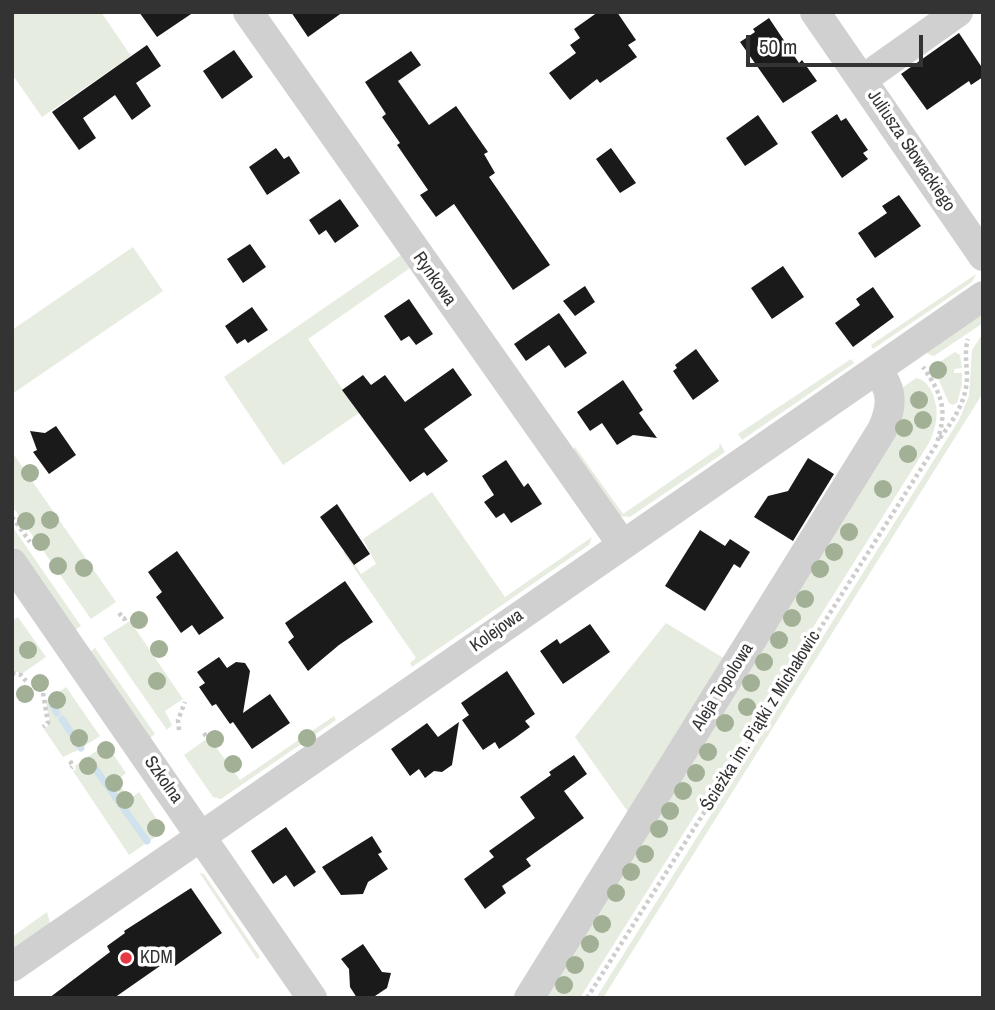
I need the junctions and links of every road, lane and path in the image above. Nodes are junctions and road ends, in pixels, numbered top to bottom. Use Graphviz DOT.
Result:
graph roads {
  1 [pos="248,12"];
  2 [pos="815,12"];
  3 [pos="958,12"];
  4 [pos="862,80"];
  5 [pos="983,256"];
  6 [pos="983,296"];
  7 [pos="969,338"];
  8 [pos="923,368"];
  9 [pos="877,371"];
  10 [pos="936,445"];
  11 [pos="622,544"];
  12 [pos="12,564"];
  13 [pos="120,613"];
  14 [pos="127,617"];
  15 [pos="12,673"];
  16 [pos="26,681"];
  17 [pos="43,693"];
  18 [pos="185,702"];
  19 [pos="43,727"];
  20 [pos="179,730"];
  21 [pos="204,733"];
  22 [pos="212,740"];
  23 [pos="70,761"];
  24 [pos="71,768"];
  25 [pos="202,836"];
  26 [pos="12,967"];
  27 [pos="312,998"];
  28 [pos="529,998"];
  29 [pos="587,998"];
  1 -- 11 [label="street, Rynkowa"];
  2 -- 4 [label="street, Juliusza Słowackiego"];
  3 -- 4 [label="street"];
  4 -- 5 [label="street, Juliusza Słowackiego"];
  6 -- 9 [label="street, Kolejowa"];
  7 -- 10 [label="path, Ścieżka im. Piątki z Michałowic"];
  8 -- 10 [label="path, Ścieżka im. Piątki z Michałowic"];
  9 -- 11 [label="street, Kolejowa"];
  9 -- 28 [label="street, Aleja Topolowa"];
  10 -- 29 [label="path, Ścieżka im. Piątki z Michałowic"];
  11 -- 25 [label="street, Kolejowa"];
  12 -- 25 [label="street, Szkolna"];
  13 -- 14 [label="path"];
  15 -- 16 [label="path"];
  17 -- 19 [label="path"];
  18 -- 20 [label="path"];
  21 -- 22 [label="path"];
  23 -- 24 [label="path"];
  25 -- 26 [label="street, Kolejowa"];
  25 -- 27 [label="street, Szkolna"];
}
